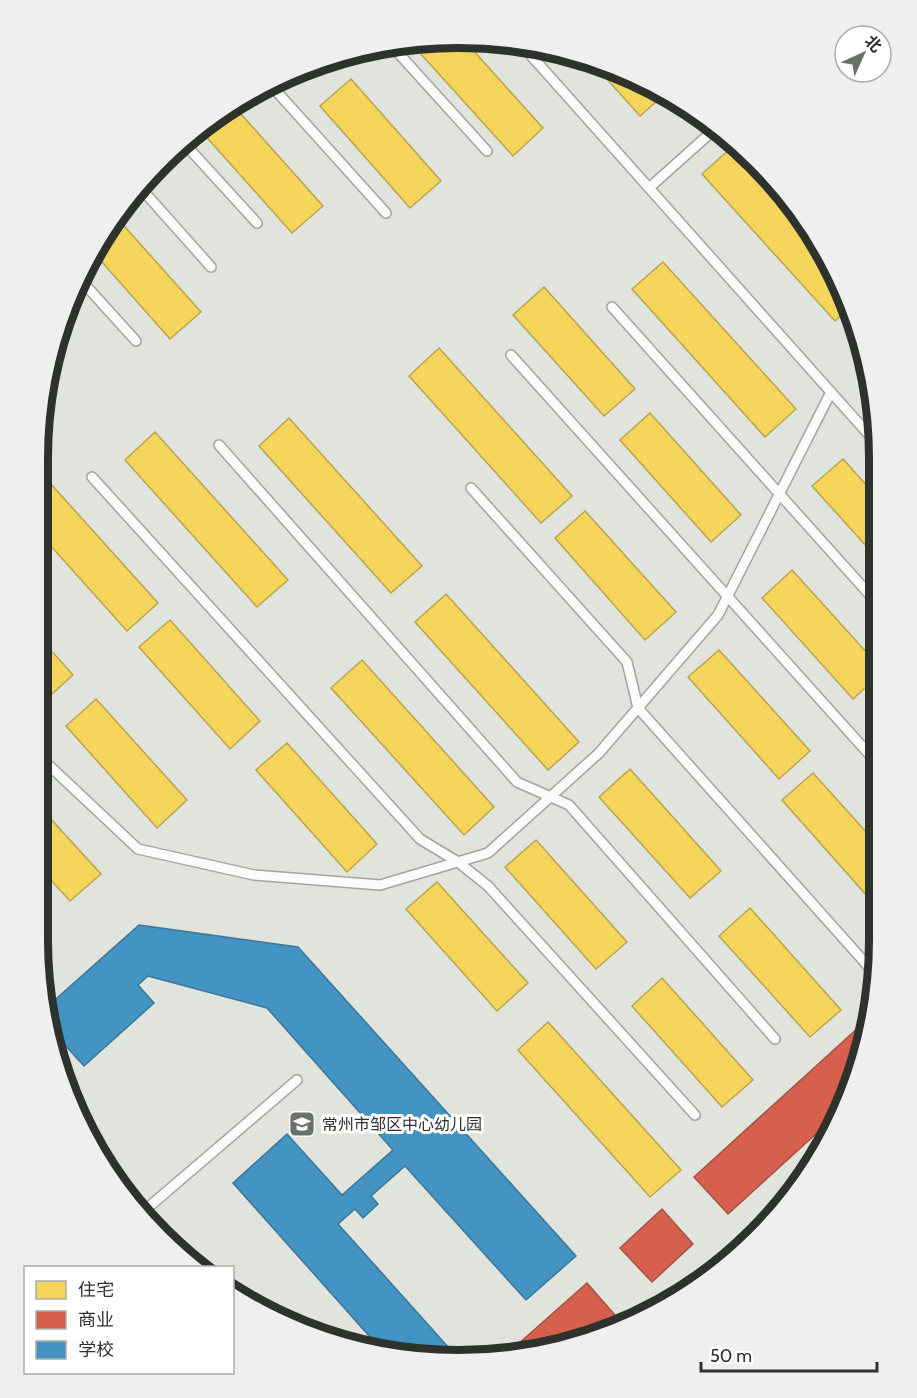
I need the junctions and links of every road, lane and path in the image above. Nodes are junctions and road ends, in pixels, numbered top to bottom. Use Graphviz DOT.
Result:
graph roads {
  1 [pos="398,53"];
  2 [pos="530,55"];
  3 [pos="275,91"];
  4 [pos="709,134"];
  5 [pos="189,149"];
  6 [pos="487,151"];
  7 [pos="649,188"];
  8 [pos="146,193"];
  9 [pos="386,213"];
  10 [pos="257,223"];
  11 [pos="211,267"];
  12 [pos="86,286"];
  13 [pos="612,307"];
  14 [pos="136,341"];
  15 [pos="511,355"];
  16 [pos="831,392"];
  17 [pos="868,434"];
  18 [pos="219,445"];
  19 [pos="92,477"];
  20 [pos="471,488"];
  21 [pos="779,494"];
  22 [pos="869,594"];
  23 [pos="728,596"];
  24 [pos="638,708"];
  25 [pos="869,754"];
  26 [pos="48,764"];
  27 [pos="550,797"];
  28 [pos="458,862"];
  29 [pos="868,966"];
  30 [pos="775,1039"];
  31 [pos="297,1080"];
  32 [pos="695,1114"];
  33 [pos="148,1208"];
  1 -- 6 [label="lane"];
  2 -- 7 [label="lane"];
  3 -- 9 [label="lane"];
  4 -- 7 [label="lane"];
  5 -- 10 [label="lane"];
  7 -- 16 [label="lane"];
  8 -- 11 [label="lane"];
  12 -- 14 [label="lane"];
  13 -- 21 [label="lane"];
  15 -- 23 [label="lane"];
  16 -- 17 [label="lane"];
  16 -- 21 [label="lane"];
  18 -- 27 [label="lane"];
  19 -- 28 [label="lane"];
  20 -- 24 [label="lane"];
  21 -- 22 [label="lane"];
  21 -- 23 [label="lane"];
  23 -- 24 [label="lane"];
  23 -- 25 [label="lane"];
  24 -- 27 [label="lane"];
  24 -- 29 [label="lane"];
  26 -- 28 [label="lane"];
  27 -- 28 [label="lane"];
  27 -- 30 [label="lane"];
  28 -- 32 [label="lane"];
  31 -- 33 [label="lane"];
}
